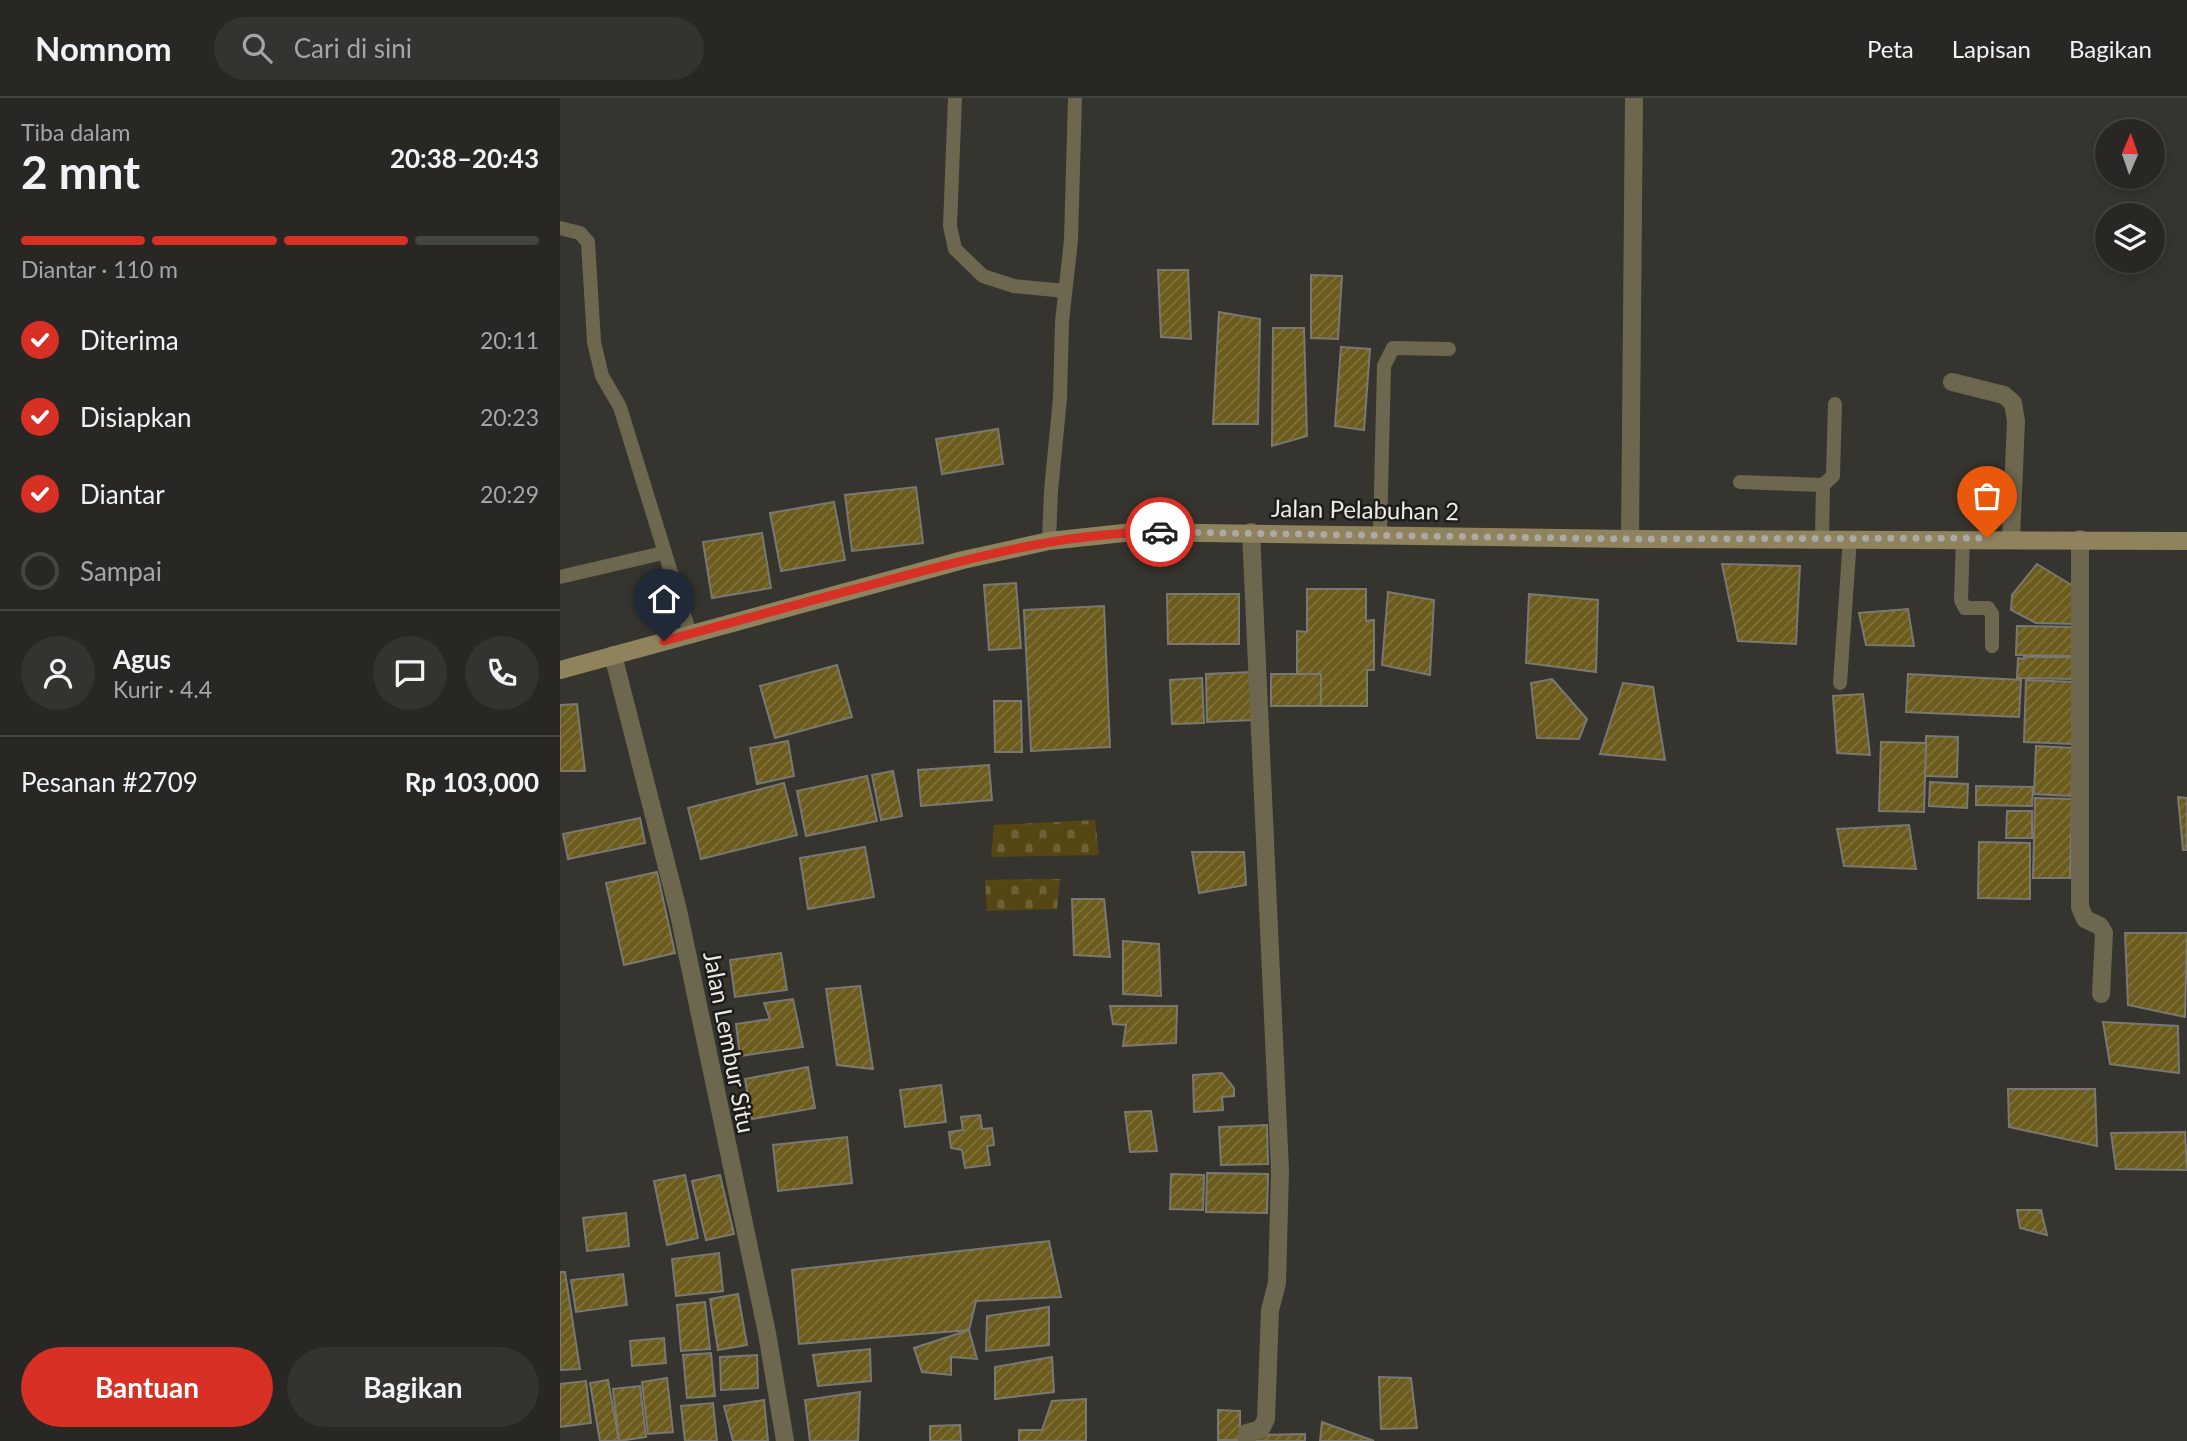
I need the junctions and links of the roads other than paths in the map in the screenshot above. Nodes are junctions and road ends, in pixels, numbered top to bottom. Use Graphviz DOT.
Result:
graph roads {
  1 [pos="955,98"];
  2 [pos="1075,98"];
  3 [pos="1634,98"];
  4 [pos="560,228"];
  5 [pos="1065,291"];
  6 [pos="1449,349"];
  7 [pos="1952,382"];
  8 [pos="1835,404"];
  9 [pos="1740,482"];
  10 [pos="1823,485"];
  11 [pos="1251,532"];
  12 [pos="1380,534"];
  13 [pos="1822,538"];
  14 [pos="1850,538"];
  15 [pos="1963,538"];
  16 [pos="2011,538"];
  17 [pos="1630,539"];
  18 [pos="2080,539"];
  19 [pos="1049,541"];
  20 [pos="2187,541"];
  21 [pos="663,553"];
  22 [pos="560,578"];
  23 [pos="690,634"];
  24 [pos="1992,646"];
  25 [pos="613,655"];
  26 [pos="560,670"];
  27 [pos="1840,683"];
  28 [pos="2101,994"];
  29 [pos="785,1441"];
  30 [pos="1247,1441"];
  1 -- 5 [label="lane"];
  2 -- 5 [label="lane"];
  3 -- 17 [label="street"];
  4 -- 21 [label="lane"];
  5 -- 19 [label="lane"];
  6 -- 12 [label="lane"];
  7 -- 16 [label="street"];
  8 -- 10 [label="lane"];
  9 -- 10 [label="lane"];
  10 -- 13 [label="lane"];
  11 -- 12 [label="main road, Jalan Pelabuhan 2"];
  11 -- 19 [label="main road, Jalan Pelabuhan 2"];
  11 -- 30 [label="street"];
  12 -- 17 [label="main road, Jalan Pelabuhan 2"];
  13 -- 14 [label="main road, Jalan Pelabuhan 2"];
  13 -- 17 [label="main road, Jalan Pelabuhan 2"];
  14 -- 15 [label="main road, Jalan Pelabuhan 2"];
  14 -- 27 [label="lane"];
  15 -- 16 [label="main road, Jalan Pelabuhan 2"];
  15 -- 24 [label="lane"];
  16 -- 18 [label="main road, Jalan Pelabuhan 2"];
  18 -- 20 [label="main road, Jalan Pelabuhan 2"];
  18 -- 28 [label="street"];
  19 -- 23 [label="main road, Jalan Pelabuhan 2"];
  21 -- 22 [label="lane"];
  21 -- 23 [label="lane"];
  23 -- 25 [label="main road, Jalan Pelabuhan 2"];
  25 -- 26 [label="main road, Jalan Pelabuhan 2"];
  25 -- 29 [label="street, Jalan Lembur Situ"];
}
